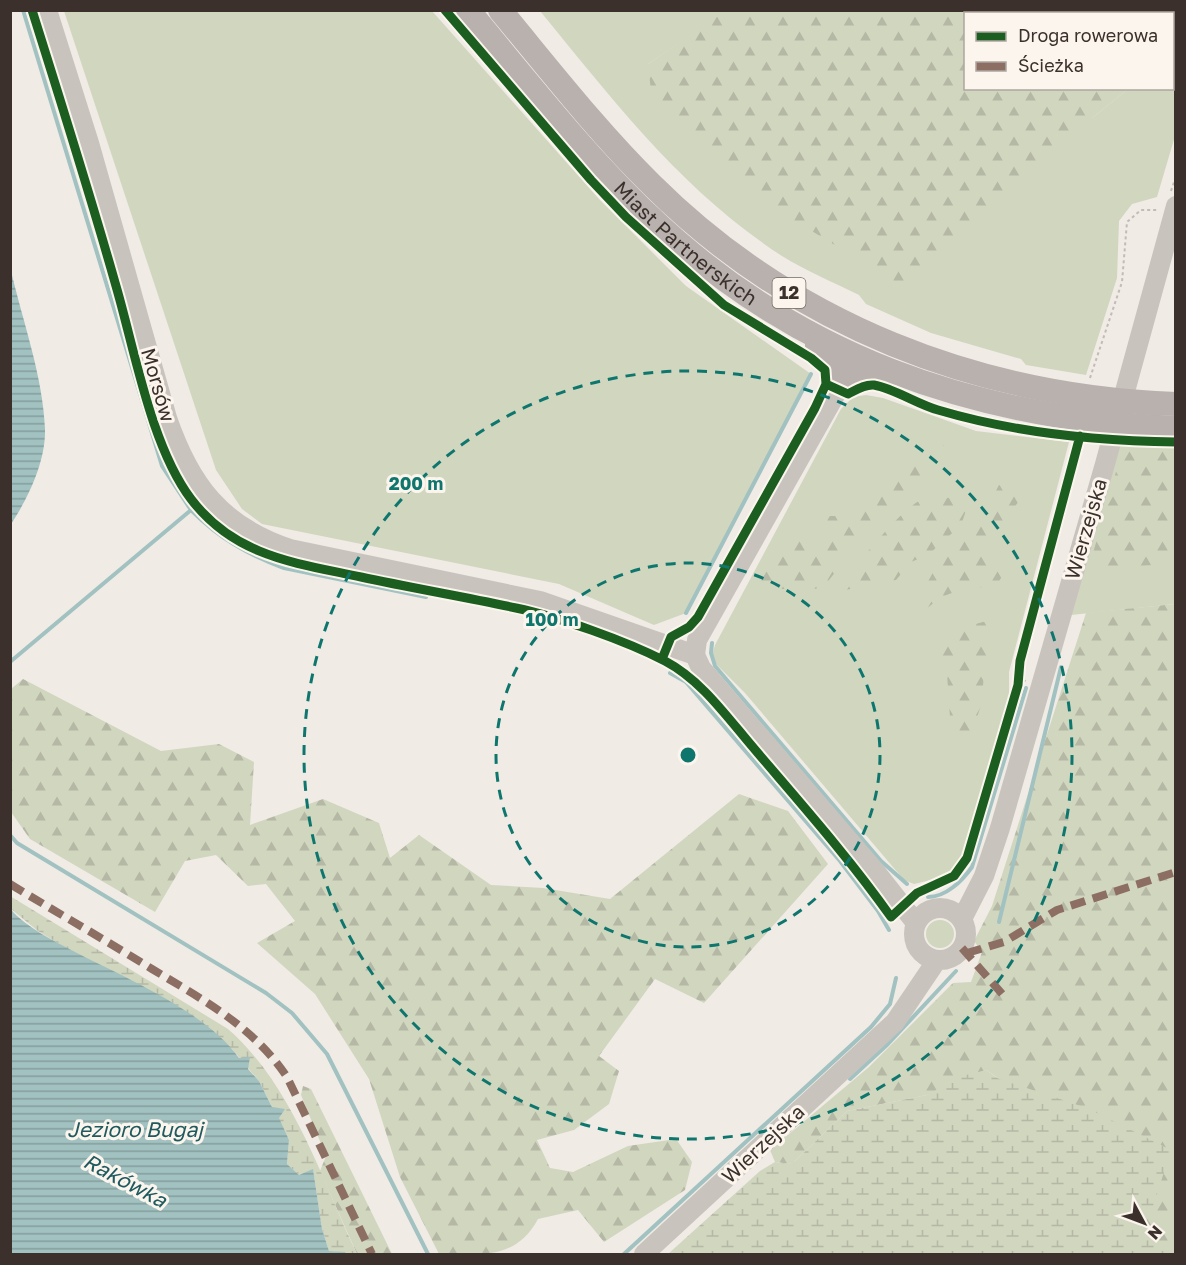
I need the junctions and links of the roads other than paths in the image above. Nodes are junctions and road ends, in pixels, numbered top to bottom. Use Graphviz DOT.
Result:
graph roads {
  1 [pos="47,10"];
  2 [pos="468,10"];
  3 [pos="500,10"];
  4 [pos="1171,209"];
  5 [pos="799,326"];
  6 [pos="903,376"];
  7 [pos="843,381"];
  8 [pos="1176,404"];
  9 [pos="1176,428"];
  10 [pos="695,655"];
  11 [pos="939,915"];
  12 [pos="928,956"];
  13 [pos="644,1254"];
  1 -- 10 [label="street, Morsów"];
  2 -- 5 [label="main road, Miast Partnerskich / 12"];
  3 -- 8 [label="main road, Miast Partnerskich / 12"];
  4 -- 11 [label="street, Wierzejska"];
  5 -- 6 [label="main road, Miast Partnerskich / 12"];
  5 -- 7 [label="main road"];
  6 -- 7 [label="main road"];
  6 -- 9 [label="main road, Miast Partnerskich / 12"];
  7 -- 10 [label="street"];
  10 -- 11 [label="street"];
  11 -- 12 [label="street"];
  11 -- 12 [label="street"];
  12 -- 13 [label="street, Wierzejska"];
}
